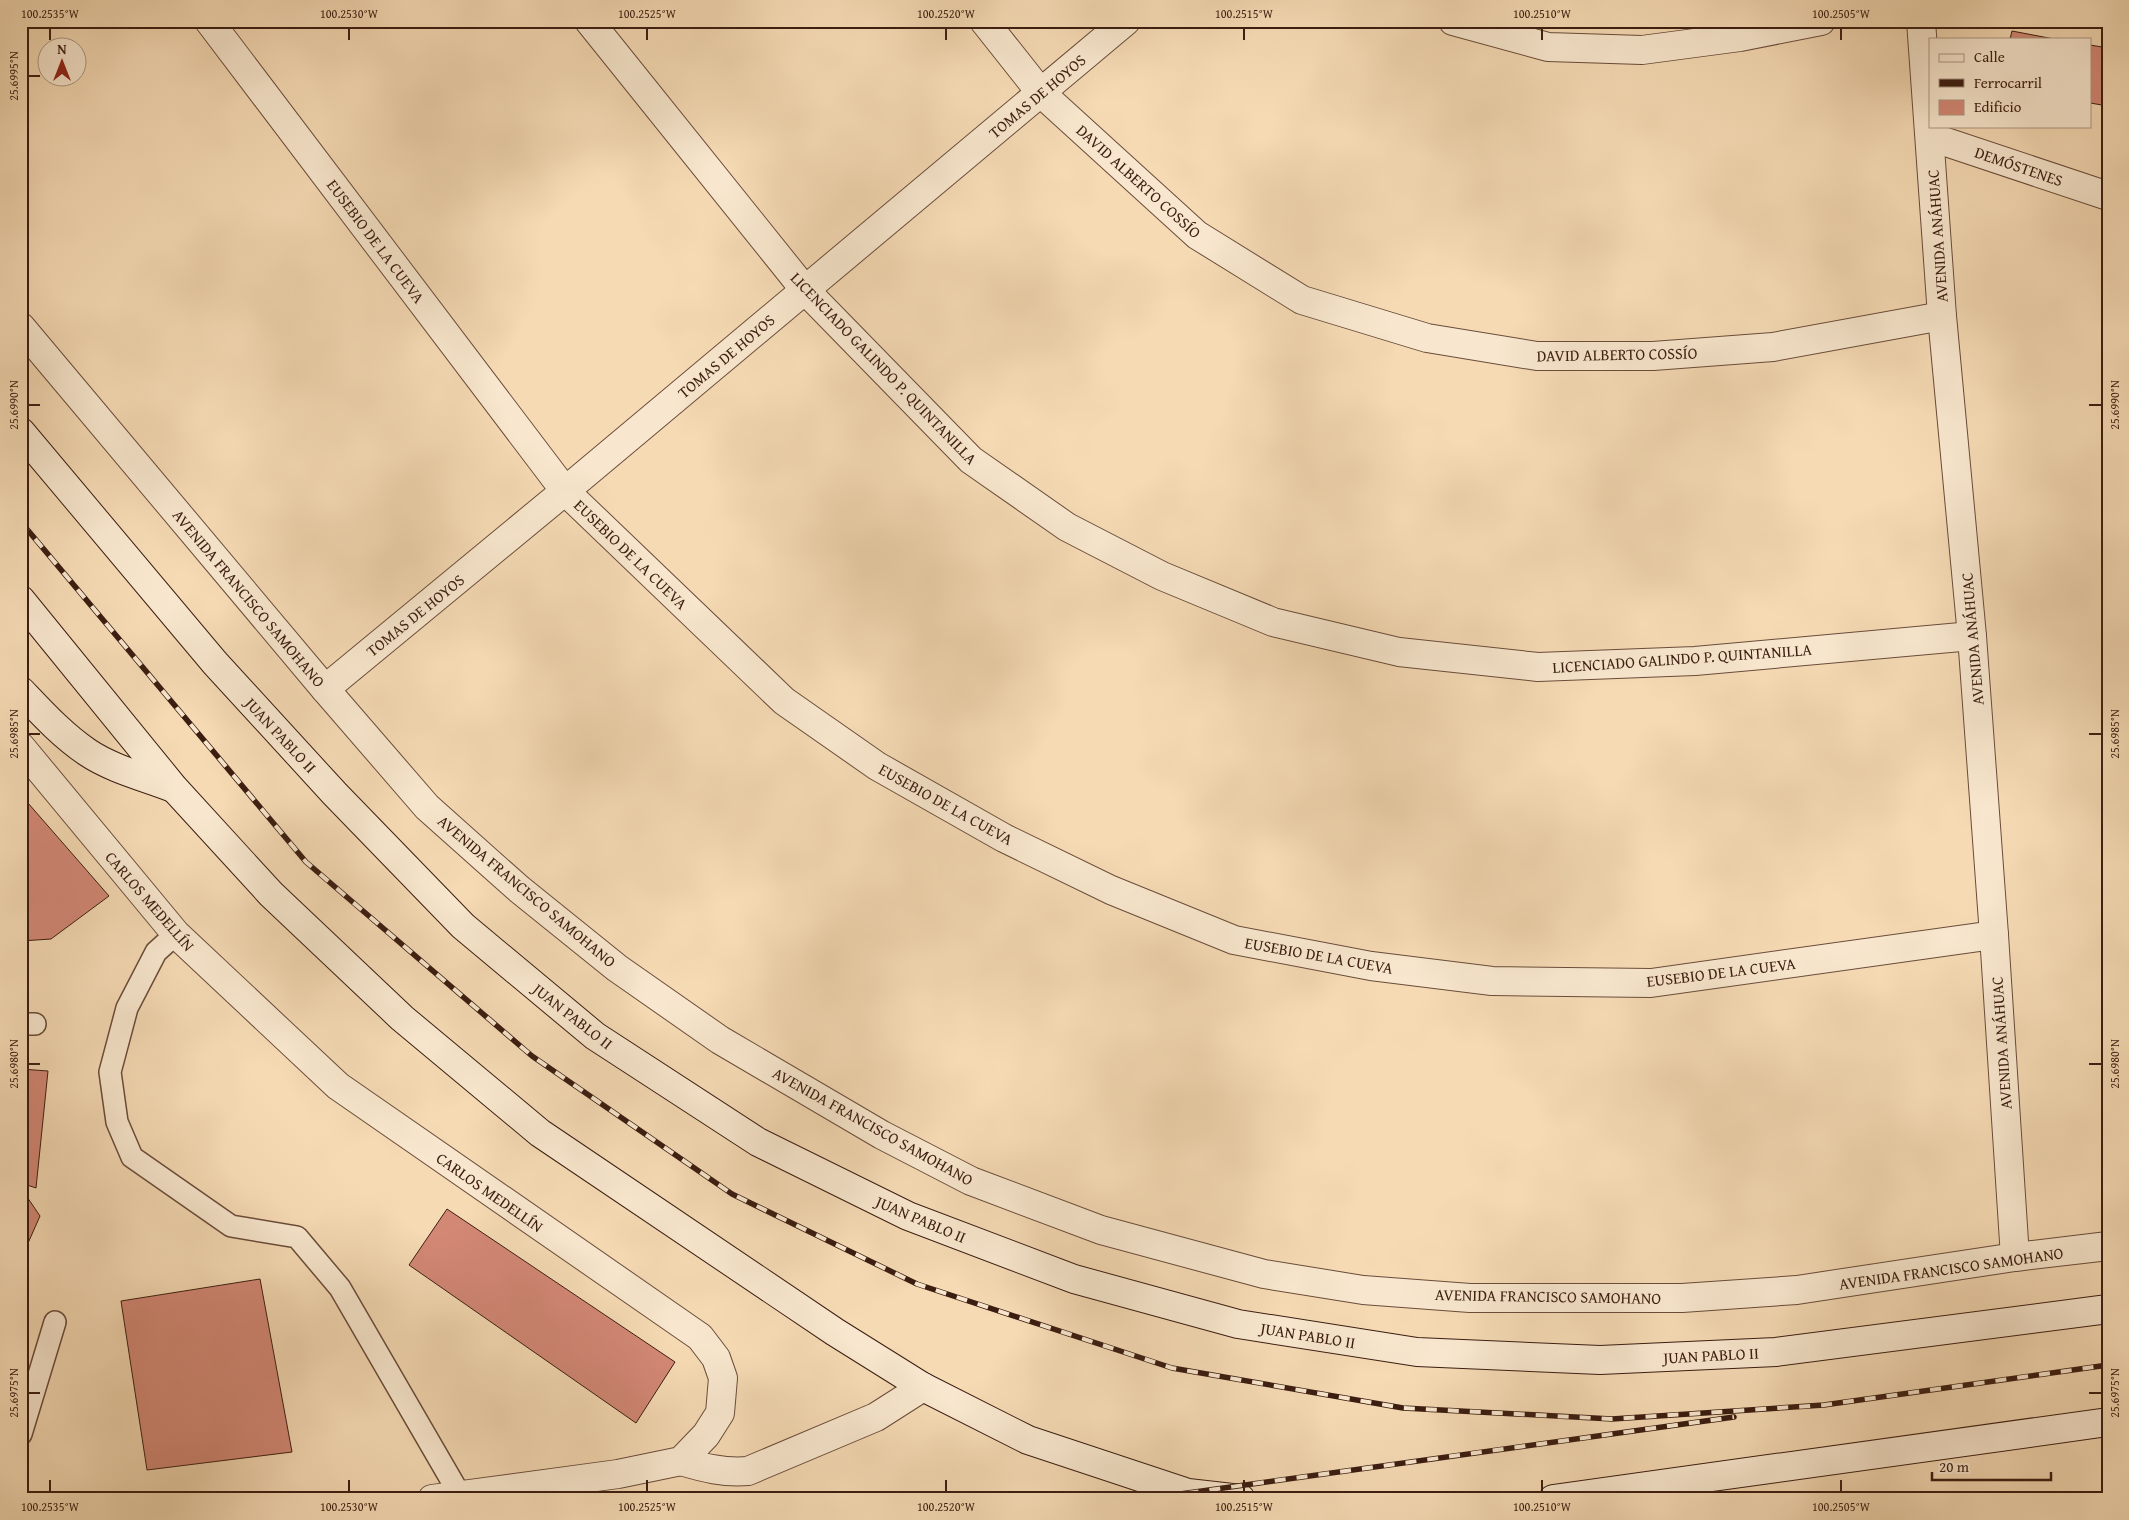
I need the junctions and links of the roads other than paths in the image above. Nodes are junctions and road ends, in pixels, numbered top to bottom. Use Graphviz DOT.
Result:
graph roads {
  1 [pos="209,21"];
  2 [pos="589,21"];
  3 [pos="984,21"];
  4 [pos="1126,21"];
  5 [pos="1454,21"];
  6 [pos="1821,21"];
  7 [pos="1921,21"];
  8 [pos="1041,93"];
  9 [pos="1929,114"];
  10 [pos="1930,128"];
  11 [pos="1931,137"];
  12 [pos="2108,196"];
  13 [pos="805,290"];
  14 [pos="1942,316"];
  15 [pos="21,327"];
  16 [pos="21,432"];
  17 [pos="565,491"];
  18 [pos="21,600"];
  19 [pos="1972,636"];
  20 [pos="325,689"];
  21 [pos="21,691"];
  22 [pos="21,747"];
  23 [pos="174,788"];
  24 [pos="176,934"];
  25 [pos="1994,935"];
  26 [pos="2108,1246"];
  27 [pos="2015,1258"];
  28 [pos="2108,1309"];
  29 [pos="55,1322"];
  30 [pos="923,1387"];
  31 [pos="2108,1422"];
  32 [pos="21,1434"];
  33 [pos="681,1461"];
  34 [pos="460,1495"];
  35 [pos="432,1499"];
  36 [pos="1241,1499"];
  37 [pos="1553,1499"];
  1 -- 17 [label="street, EUSEBIO DE LA CUEVA"];
  2 -- 13 [label="street, LICENCIADO GALINDO P. QUINTANILLA"];
  3 -- 8 [label="street, DAVID ALBERTO COSSÍO"];
  4 -- 8 [label="street, TOMAS DE HOYOS"];
  5 -- 6 [label="street"];
  7 -- 9 [label="street, AVENIDA ANÁHUAC"];
  8 -- 13 [label="street, TOMAS DE HOYOS"];
  8 -- 14 [label="street, DAVID ALBERTO COSSÍO"];
  10 -- 11 [label="street, AVENIDA ANÁHUAC"];
  11 -- 12 [label="street, DEMÓSTENES"];
  11 -- 14 [label="street, AVENIDA ANÁHUAC"];
  13 -- 17 [label="street, TOMAS DE HOYOS"];
  13 -- 19 [label="street, LICENCIADO GALINDO P. QUINTANILLA"];
  14 -- 19 [label="street, AVENIDA ANÁHUAC"];
  15 -- 20 [label="street, AVENIDA FRANCISCO SAMOHANO"];
  16 -- 28 [label="street, JUAN PABLO II"];
  17 -- 20 [label="street, TOMAS DE HOYOS"];
  17 -- 25 [label="street, EUSEBIO DE LA CUEVA"];
  18 -- 23 [label="street"];
  19 -- 25 [label="street, AVENIDA ANÁHUAC"];
  20 -- 27 [label="street, AVENIDA FRANCISCO SAMOHANO"];
  21 -- 23 [label="street"];
  22 -- 24 [label="street, CARLOS MEDELLÍN"];
  23 -- 30 [label="street"];
  24 -- 33 [label="street, CARLOS MEDELLÍN"];
  24 -- 34 [label="lane"];
  25 -- 27 [label="street, AVENIDA ANÁHUAC"];
  26 -- 27 [label="street, AVENIDA FRANCISCO SAMOHANO"];
  29 -- 32 [label="lane"];
  30 -- 33 [label="street"];
  30 -- 36 [label="street"];
  31 -- 37 [label="street"];
  33 -- 34 [label="street"];
  34 -- 35 [label="street"];
}
